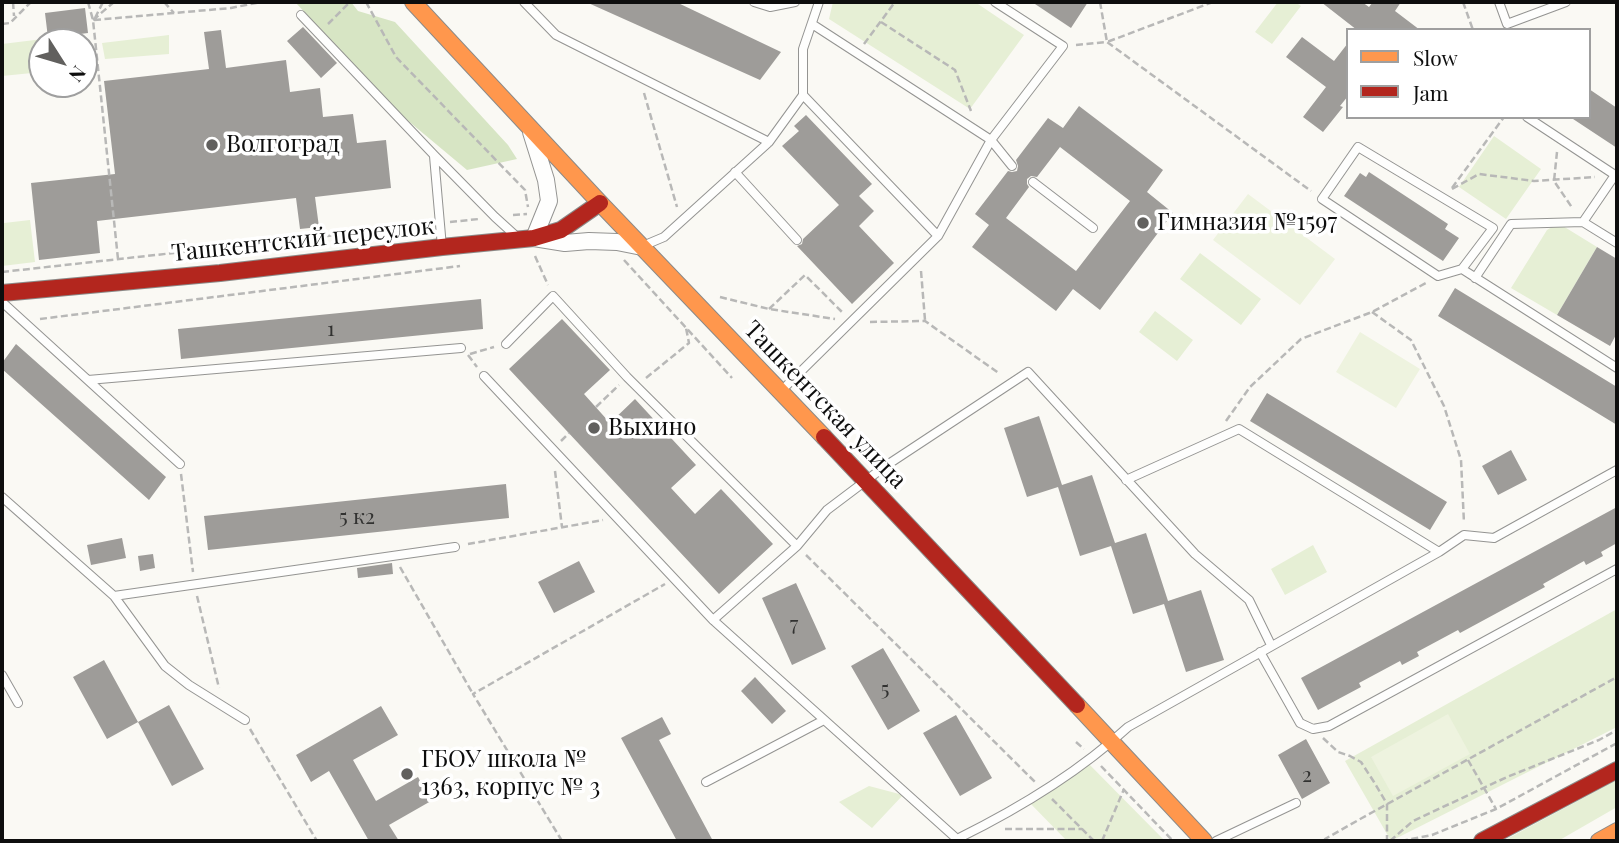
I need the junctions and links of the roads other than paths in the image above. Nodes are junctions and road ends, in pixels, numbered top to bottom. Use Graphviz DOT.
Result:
graph roads {
  1 [pos="413,2"];
  2 [pos="524,2"];
  3 [pos="754,2"];
  4 [pos="795,2"];
  5 [pos="819,2"];
  6 [pos="995,2"];
  7 [pos="1499,2"];
  8 [pos="1566,2"];
  9 [pos="301,16"];
  10 [pos="812,24"];
  11 [pos="803,95"];
  12 [pos="1530,119"];
  13 [pos="529,126"];
  14 [pos="990,140"];
  15 [pos="769,142"];
  16 [pos="434,155"];
  17 [pos="1012,166"];
  18 [pos="735,172"];
  19 [pos="1033,182"];
  20 [pos="600,203"];
  21 [pos="1583,222"];
  22 [pos="1093,228"];
  23 [pos="938,236"];
  24 [pos="527,239"];
  25 [pos="797,240"];
  26 [pos="1617,243"];
  27 [pos="442,247"];
  28 [pos="642,247"];
  29 [pos="1462,269"];
  30 [pos="1475,278"];
  31 [pos="2,293"];
  32 [pos="2,302"];
  33 [pos="506,344"];
  34 [pos="461,348"];
  35 [pos="1617,368"];
  36 [pos="484,376"];
  37 [pos="88,380"];
  38 [pos="781,391"];
  39 [pos="180,464"];
  40 [pos="1617,470"];
  41 [pos="1126,480"];
  42 [pos="866,482"];
  43 [pos="2,498"];
  44 [pos="797,546"];
  45 [pos="454,547"];
  46 [pos="1439,552"];
  47 [pos="1617,569"];
  48 [pos="114,596"];
  49 [pos="713,620"];
  50 [pos="1271,645"];
  51 [pos="1260,652"];
  52 [pos="2,675"];
  53 [pos="18,703"];
  54 [pos="245,720"];
  55 [pos="824,720"];
  56 [pos="1112,742"];
  57 [pos="1617,770"];
  58 [pos="706,782"];
  59 [pos="1296,803"];
  60 [pos="1617,831"];
  61 [pos="1203,841"];
  62 [pos="1216,841"];
  63 [pos="1482,841"];
  64 [pos="1599,841"];
  1 -- 13 [label="main road, Ташкентская улица"];
  2 -- 15 [label="lane"];
  3 -- 4 [label="lane"];
  5 -- 10 [label="lane"];
  6 -- 14 [label="lane"];
  7 -- 8 [label="lane"];
  9 -- 16 [label="lane"];
  10 -- 11 [label="lane"];
  10 -- 14 [label="lane"];
  11 -- 15 [label="lane"];
  11 -- 23 [label="lane"];
  12 -- 21 [label="lane"];
  13 -- 20 [label="main road, Ташкентская улица"];
  13 -- 24 [label="street"];
  14 -- 17 [label="lane"];
  14 -- 23 [label="lane"];
  15 -- 18 [label="lane"];
  16 -- 24 [label="lane"];
  16 -- 27 [label="lane"];
  18 -- 25 [label="lane"];
  18 -- 28 [label="lane"];
  19 -- 22 [label="lane"];
  20 -- 24 [label="main road, Ташкентский переулок"];
  20 -- 28 [label="main road, Ташкентская улица"];
  21 -- 26 [label="lane"];
  21 -- 30 [label="lane"];
  23 -- 38 [label="lane"];
  24 -- 27 [label="main road, Ташкентский переулок"];
  24 -- 28 [label="street"];
  27 -- 31 [label="main road, Ташкентский переулок"];
  28 -- 38 [label="main road, Ташкентская улица"];
  29 -- 29 [label="lane"];
  29 -- 30 [label="lane"];
  30 -- 35 [label="lane"];
  32 -- 37 [label="lane"];
  33 -- 44 [label="lane"];
  34 -- 37 [label="lane"];
  36 -- 49 [label="lane"];
  37 -- 39 [label="lane"];
  38 -- 42 [label="main road, Ташкентская улица"];
  40 -- 46 [label="lane"];
  41 -- 42 [label="lane"];
  41 -- 46 [label="lane"];
  41 -- 50 [label="lane"];
  42 -- 44 [label="lane"];
  42 -- 56 [label="main road, Ташкентская улица"];
  43 -- 48 [label="lane"];
  44 -- 49 [label="lane"];
  45 -- 48 [label="lane"];
  46 -- 50 [label="lane"];
  47 -- 51 [label="lane"];
  48 -- 54 [label="lane"];
  49 -- 55 [label="lane"];
  50 -- 51 [label="lane"];
  51 -- 56 [label="lane"];
  52 -- 53 [label="lane"];
  55 -- 56 [label="lane"];
  55 -- 58 [label="lane"];
  56 -- 61 [label="main road, Ташкентская улица"];
  57 -- 63 [label="main road"];
  59 -- 62 [label="lane"];
  60 -- 64 [label="main road"];
}
